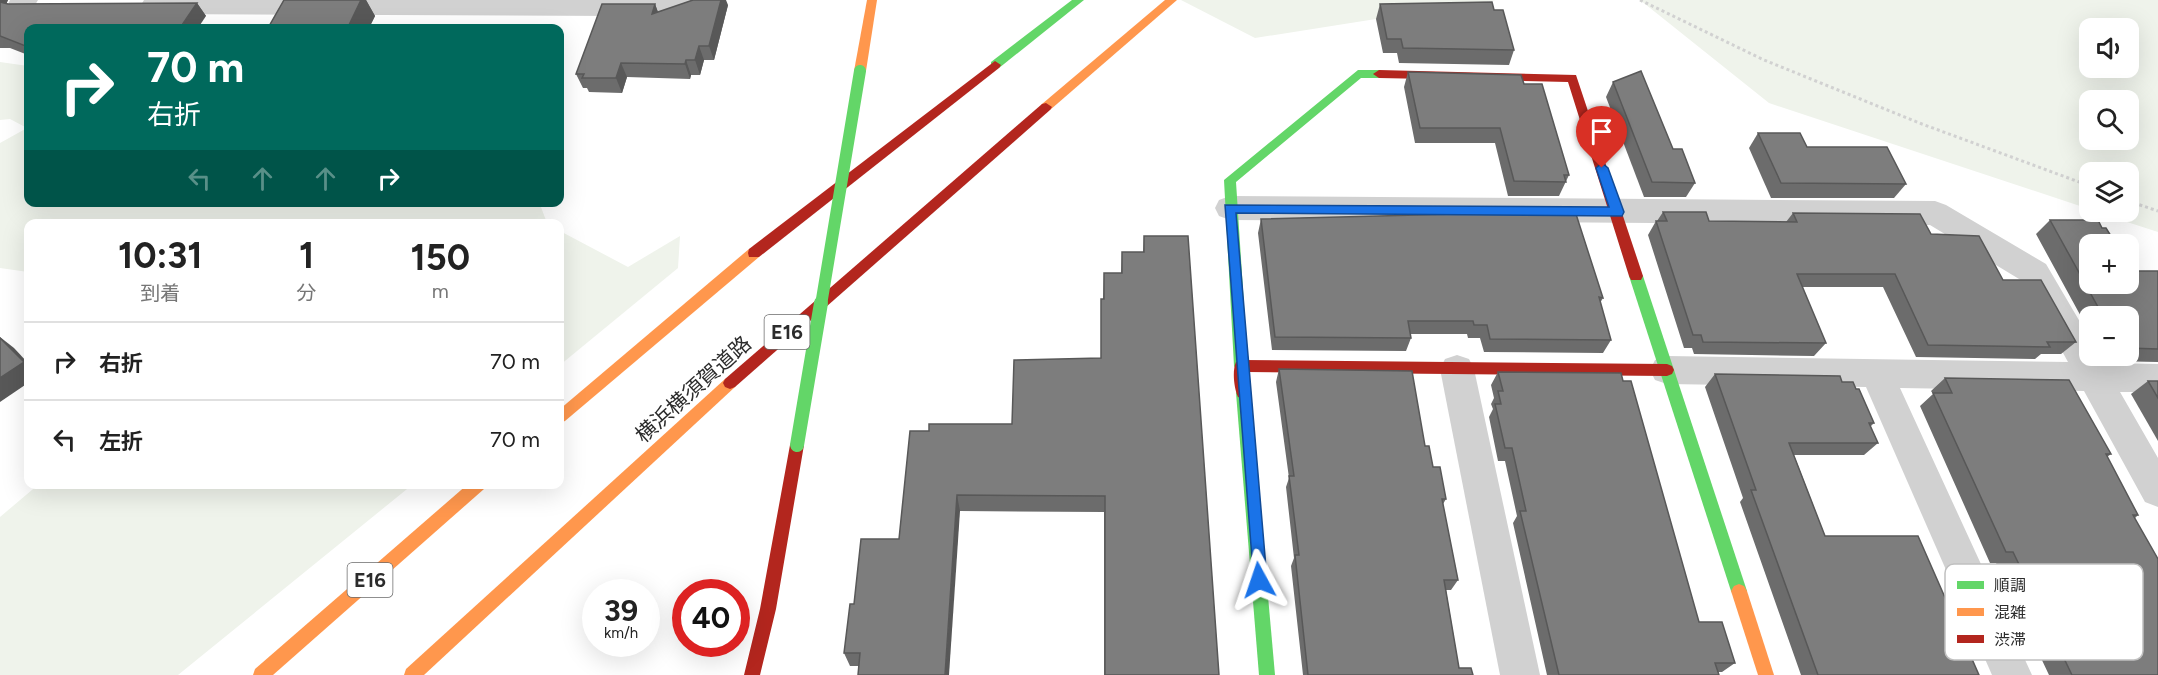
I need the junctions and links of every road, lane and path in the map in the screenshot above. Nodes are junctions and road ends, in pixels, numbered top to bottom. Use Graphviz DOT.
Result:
graph roads {
  1 [pos="25,0"];
  2 [pos="872,0"];
  3 [pos="1079,0"];
  4 [pos="1172,0"];
  5 [pos="1640,0"];
  6 [pos="191,2"];
  7 [pos="356,2"];
  8 [pos="693,2"];
  9 [pos="521,4"];
  10 [pos="133,5"];
  11 [pos="54,6"];
  12 [pos="2079,182"];
  13 [pos="2139,205"];
  14 [pos="1230,208"];
  15 [pos="2158,211"];
  16 [pos="1617,212"];
  17 [pos="1241,366"];
  18 [pos="1457,369"];
  19 [pos="1667,370"];
  20 [pos="1877,375"];
  21 [pos="2093,376"];
  22 [pos="2158,378"];
  23 [pos="564,414"];
  24 [pos="473,489"];
  25 [pos="2158,491"];
  26 [pos="1962,564"];
  27 [pos="2005,660"];
  28 [pos="261,675"];
  29 [pos="412,675"];
  30 [pos="752,675"];
  31 [pos="1267,675"];
  32 [pos="1520,675"];
  33 [pos="1766,675"];
  34 [pos="2012,675"];
  1 -- 11 [label="street"];
  2 -- 30 [label="main road, bridge"];
  3 -- 23 [label="main road"];
  4 -- 29 [label="main road, 横浜横須賀道路 / E16"];
  5 -- 12 [label="path"];
  6 -- 7 [label="street"];
  6 -- 10 [label="street"];
  7 -- 9 [label="street"];
  8 -- 9 [label="street"];
  13 -- 15 [label="path"];
  14 -- 16 [label="street"];
  14 -- 16 [label="main road"];
  14 -- 17 [label="main road"];
  16 -- 19 [label="main road"];
  16 -- 21 [label="street"];
  17 -- 18 [label="main road"];
  17 -- 31 [label="main road"];
  18 -- 19 [label="main road"];
  18 -- 32 [label="street"];
  19 -- 20 [label="street"];
  19 -- 33 [label="main road"];
  20 -- 21 [label="street"];
  20 -- 26 [label="street"];
  21 -- 22 [label="street"];
  21 -- 25 [label="street"];
  24 -- 28 [label="main road, E16"];
  27 -- 34 [label="street"];
}
